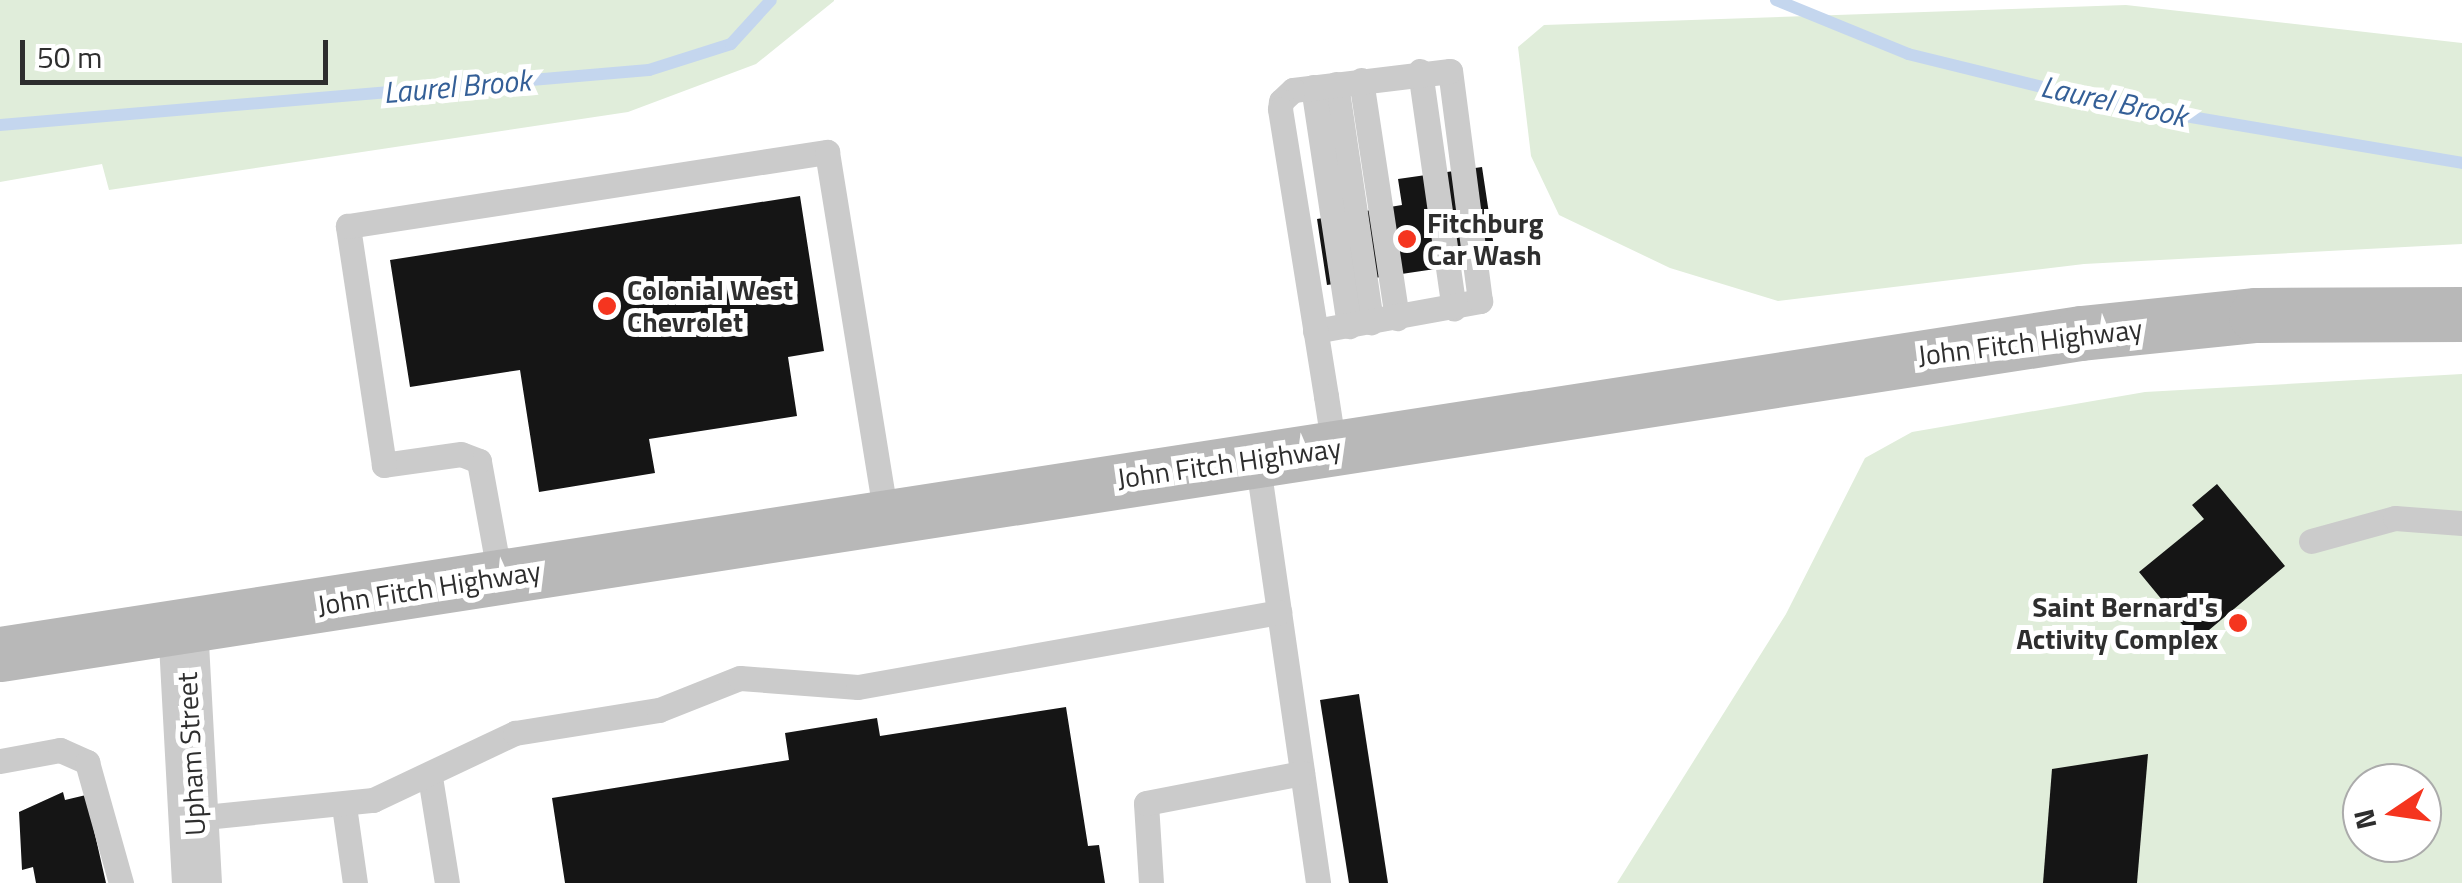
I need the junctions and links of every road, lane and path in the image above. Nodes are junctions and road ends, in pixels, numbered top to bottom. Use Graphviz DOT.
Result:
graph roads {
  1 [pos="1337,84"];
  2 [pos="2462,314"];
  3 [pos="1372,322"];
  4 [pos="1316,331"];
  5 [pos="1334,448"];
  6 [pos="1257,459"];
  7 [pos="886,515"];
  8 [pos="2462,523"];
  9 [pos="2311,541"];
  10 [pos="500,577"];
  11 [pos="1279,612"];
  12 [pos="184,625"];
  13 [pos="0,654"];
  14 [pos="0,761"];
  15 [pos="1302,772"];
  16 [pos="430,777"];
  17 [pos="344,806"];
  18 [pos="195,818"];
  19 [pos="121,883"];
  20 [pos="197,883"];
  21 [pos="355,883"];
  22 [pos="447,883"];
  23 [pos="1151,883"];
  24 [pos="1318,883"];
  1 -- 3 [label="lane"];
  1 -- 3 [label="lane"];
  1 -- 3 [label="lane"];
  1 -- 4 [label="lane"];
  2 -- 5 [label="main road, John Fitch Highway"];
  3 -- 4 [label="lane"];
  4 -- 5 [label="lane"];
  5 -- 6 [label="main road, John Fitch Highway"];
  6 -- 7 [label="main road, John Fitch Highway"];
  6 -- 11 [label="lane"];
  7 -- 10 [label="main road, John Fitch Highway"];
  7 -- 10 [label="lane"];
  8 -- 9 [label="lane"];
  10 -- 12 [label="main road, John Fitch Highway"];
  11 -- 15 [label="lane"];
  11 -- 16 [label="lane"];
  12 -- 13 [label="main road, John Fitch Highway"];
  12 -- 18 [label="street, Upham Street"];
  14 -- 19 [label="lane"];
  15 -- 23 [label="lane"];
  15 -- 24 [label="lane"];
  16 -- 17 [label="lane"];
  16 -- 22 [label="lane"];
  17 -- 18 [label="lane"];
  17 -- 21 [label="lane"];
  18 -- 20 [label="street, Upham Street"];
}
